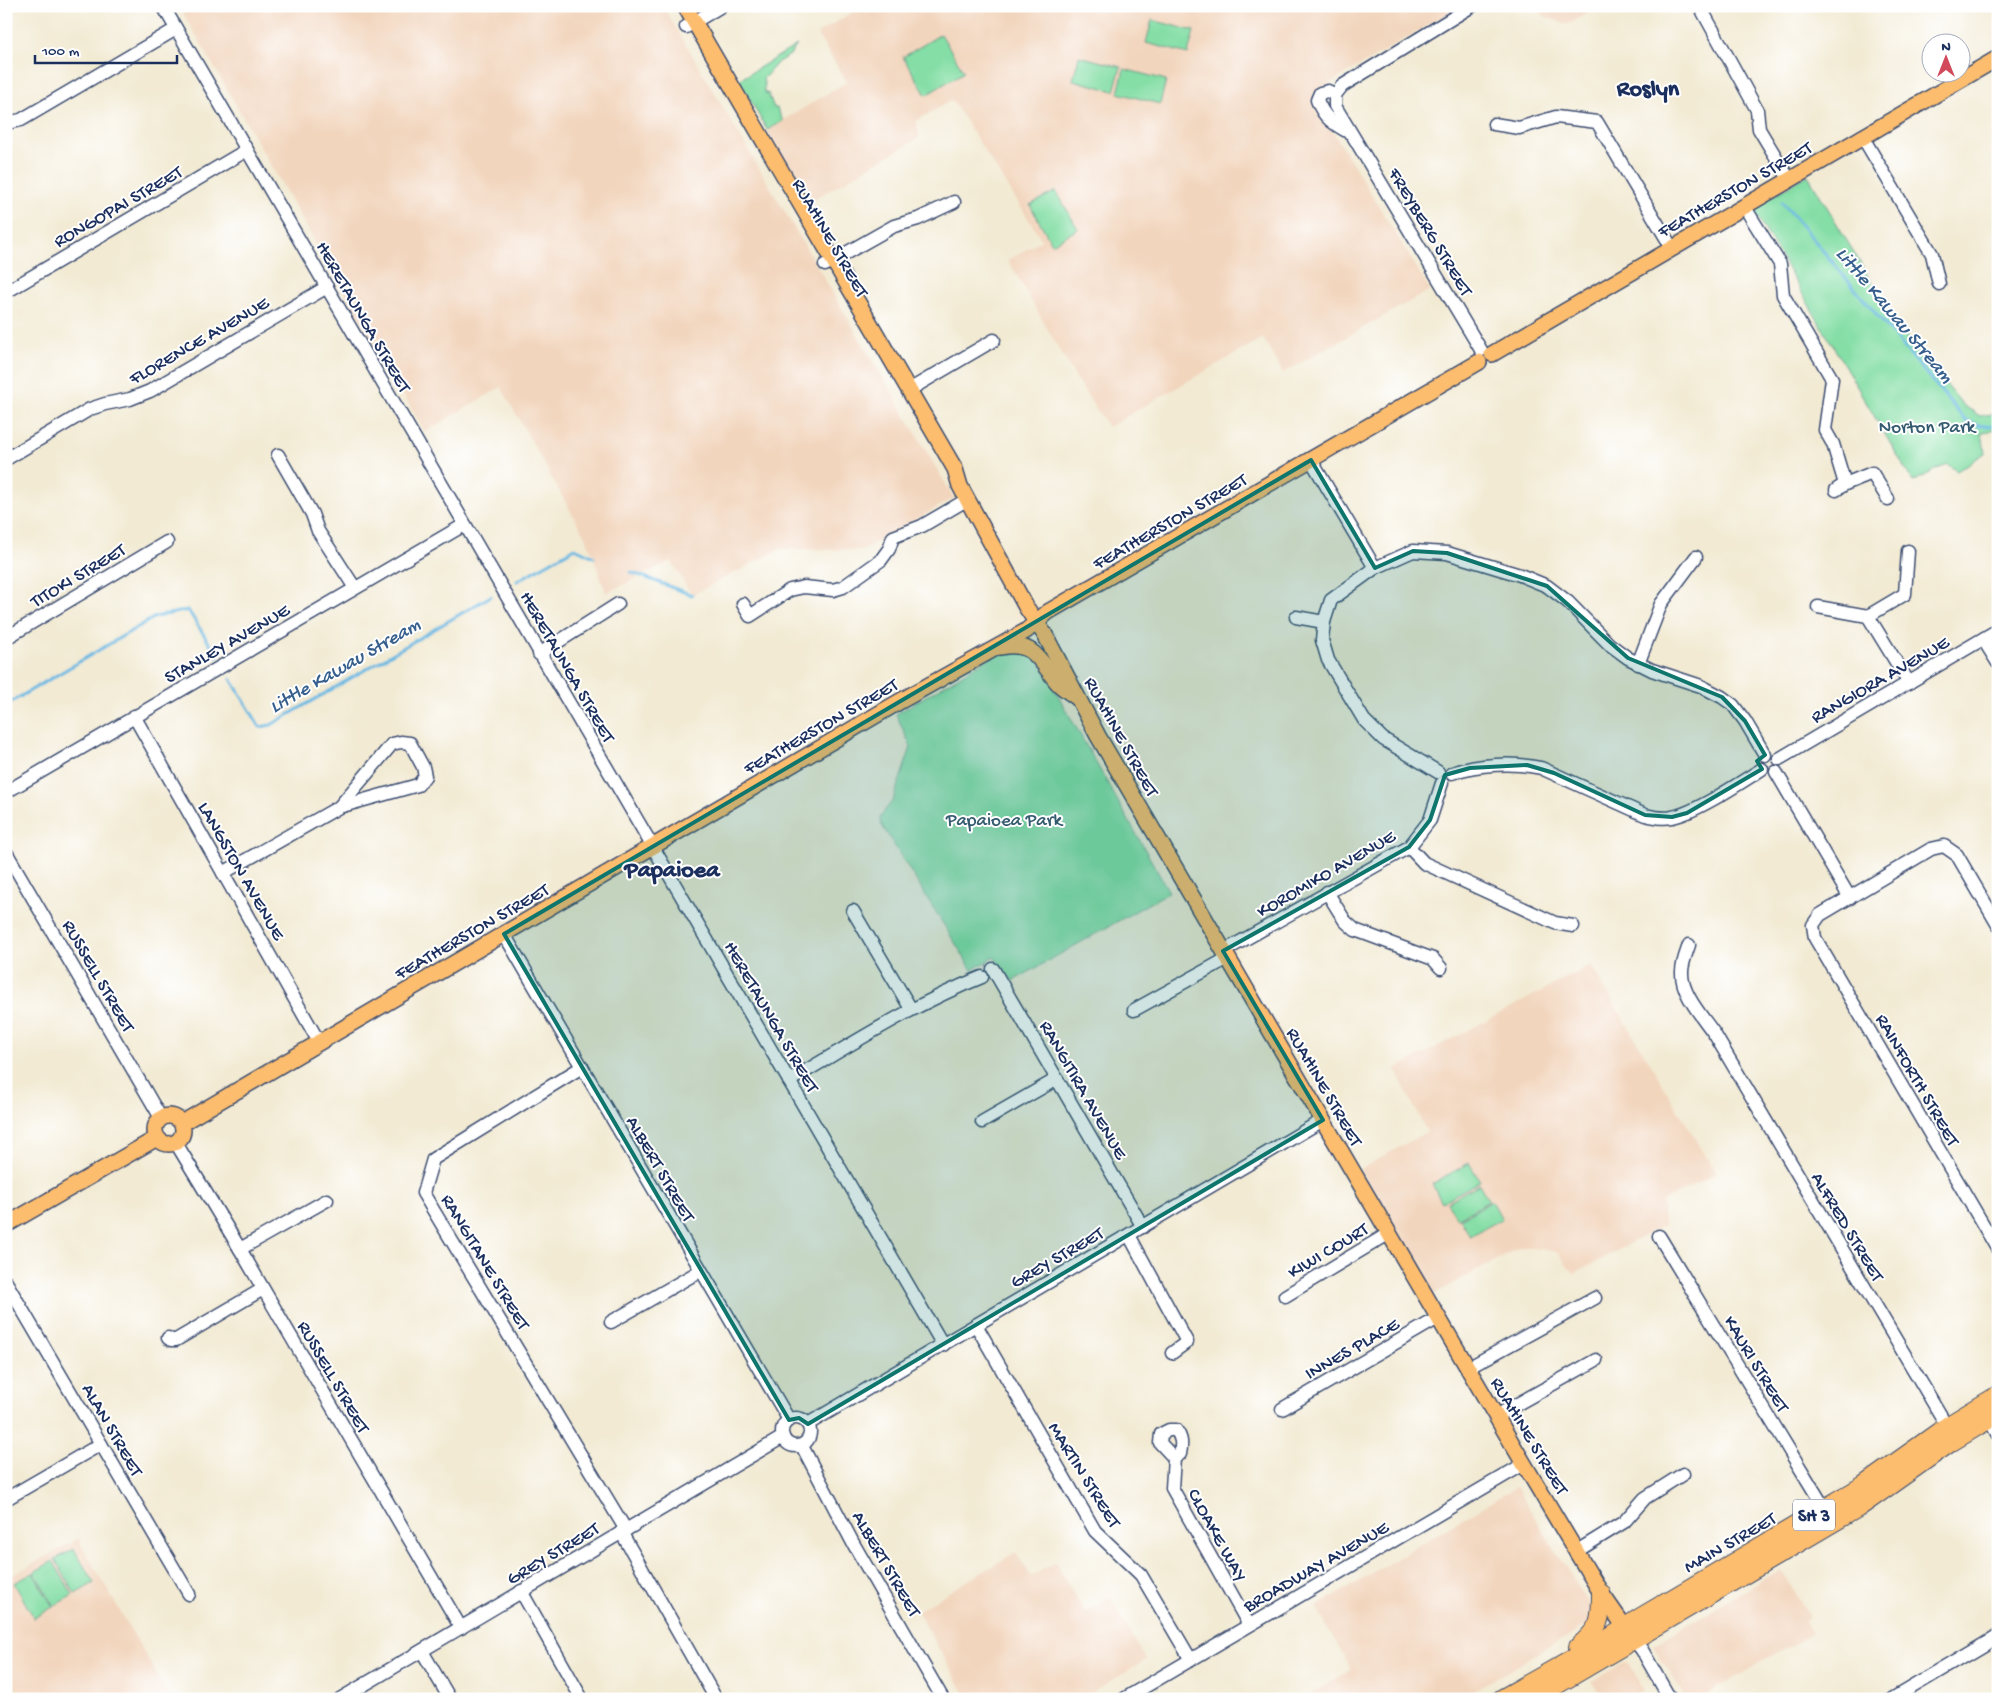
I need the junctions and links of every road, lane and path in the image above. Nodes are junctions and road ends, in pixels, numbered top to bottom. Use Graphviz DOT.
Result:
graph roads {
  1 [pos="163,6"];
  2 [pos="674,6"];
  3 [pos="685,6"];
  4 [pos="721,6"];
  5 [pos="1472,6"];
  6 [pos="1703,12"];
  7 [pos="690,24"];
  8 [pos="176,29"];
  9 [pos="1998,58"];
  10 [pos="1335,95"];
  11 [pos="6,124"];
  12 [pos="1494,124"];
  13 [pos="1350,132"];
  14 [pos="1862,136"];
  15 [pos="247,150"];
  16 [pos="1789,179"];
  17 [pos="954,202"];
  18 [pos="1744,206"];
  19 [pos="1672,248"];
  20 [pos="829,263"];
  21 [pos="1939,284"];
  22 [pos="327,287"];
  23 [pos="6,292"];
  24 [pos="994,340"];
  25 [pos="1484,355"];
  26 [pos="909,390"];
  27 [pos="278,454"];
  28 [pos="6,459"];
  29 [pos="1311,460"];
  30 [pos="960,486"];
  31 [pos="968,499"];
  32 [pos="1888,499"];
  33 [pos="464,524"];
  34 [pos="167,542"];
  35 [pos="1908,551"];
  36 [pos="1696,557"];
  37 [pos="1376,568"];
  38 [pos="355,588"];
  39 [pos="618,604"];
  40 [pos="743,604"];
  41 [pos="1818,607"];
  42 [pos="1868,616"];
  43 [pos="1296,617"];
  44 [pos="1036,621"];
  45 [pos="1324,622"];
  46 [pos="1998,630"];
  47 [pos="6,638"];
  48 [pos="1983,639"];
  49 [pos="997,648"];
  50 [pos="540,654"];
  51 [pos="1638,664"];
  52 [pos="1998,664"];
  53 [pos="1909,683"];
  54 [pos="1078,699"];
  55 [pos="134,716"];
  56 [pos="1765,755"];
  57 [pos="1779,758"];
  58 [pos="1762,770"];
  59 [pos="1776,772"];
  60 [pos="1440,778"];
  61 [pos="6,792"];
  62 [pos="339,807"];
  63 [pos="652,847"];
  64 [pos="1409,847"];
  65 [pos="6,852"];
  66 [pos="223,873"];
  67 [pos="1327,892"];
  68 [pos="1850,898"];
  69 [pos="852,911"];
  70 [pos="1998,925"];
  71 [pos="1573,926"];
  72 [pos="504,934"];
  73 [pos="1688,945"];
  74 [pos="1226,954"];
  75 [pos="1441,968"];
  76 [pos="911,1008"];
  77 [pos="1134,1010"];
  78 [pos="319,1042"];
  79 [pos="582,1067"];
  80 [pos="1057,1079"];
  81 [pos="789,1081"];
  82 [pos="161,1118"];
  83 [pos="1324,1120"];
  84 [pos="982,1122"];
  85 [pos="182,1123"];
  86 [pos="157,1138"];
  87 [pos="176,1142"];
  88 [pos="327,1200"];
  89 [pos="6,1225"];
  90 [pos="1143,1227"];
  91 [pos="1388,1234"];
  92 [pos="1129,1236"];
  93 [pos="1659,1236"];
  94 [pos="240,1249"];
  95 [pos="1998,1250"];
  96 [pos="700,1271"];
  97 [pos="6,1282"];
  98 [pos="262,1289"];
  99 [pos="1285,1296"];
  100 [pos="1595,1298"];
  101 [pos="1438,1318"];
  102 [pos="611,1322"];
  103 [pos="976,1325"];
  104 [pos="168,1338"];
  105 [pos="943,1345"];
  106 [pos="1172,1354"];
  107 [pos="1596,1360"];
  108 [pos="1468,1368"];
  109 [pos="1998,1395"];
  110 [pos="1282,1409"];
  111 [pos="1989,1413"];
  112 [pos="1496,1416"];
  113 [pos="789,1420"];
  114 [pos="808,1424"];
  115 [pos="1947,1426"];
  116 [pos="1998,1434"];
  117 [pos="783,1437"];
  118 [pos="101,1444"];
  119 [pos="802,1446"];
  120 [pos="1174,1458"];
  121 [pos="1524,1464"];
  122 [pos="1683,1474"];
  123 [pos="6,1500"];
  124 [pos="1825,1509"];
  125 [pos="624,1531"];
  126 [pos="1577,1551"];
  127 [pos="522,1591"];
  128 [pos="1601,1593"];
  129 [pos="189,1594"];
  130 [pos="1249,1625"];
  131 [pos="461,1628"];
  132 [pos="1629,1634"];
  133 [pos="1998,1636"];
  134 [pos="422,1651"];
  135 [pos="1191,1660"];
  136 [pos="1557,1666"];
  137 [pos="340,1699"];
  138 [pos="450,1699"];
  139 [pos="582,1699"];
  140 [pos="716,1699"];
  141 [pos="943,1699"];
  142 [pos="1124,1699"];
  143 [pos="1501,1699"];
  144 [pos="1533,1699"];
  145 [pos="1670,1699"];
  146 [pos="1892,1699"];
  1 -- 8 [label="street, HERETAUNGA STREET"];
  2 -- 7 [label="main road, RUAHINE STREET"];
  3 -- 7 [label="main road, RUAHINE STREET"];
  4 -- 7 [label="street"];
  5 -- 10 [label="street, FREYBERG STREET"];
  6 -- 16 [label="street"];
  7 -- 20 [label="main road, RUAHINE STREET"];
  8 -- 11 [label="street"];
  8 -- 15 [label="street, HERETAUNGA STREET"];
  9 -- 14 [label="main road, FEATHERSTON STREET"];
  10 -- 13 [label="street, FREYBERG STREET"];
  10 -- 13 [label="street, FREYBERG STREET"];
  12 -- 19 [label="street"];
  13 -- 25 [label="street, FREYBERG STREET"];
  14 -- 16 [label="main road, FEATHERSTON STREET"];
  14 -- 21 [label="street"];
  15 -- 22 [label="street, HERETAUNGA STREET"];
  15 -- 23 [label="street, RONGOPAI STREET"];
  16 -- 18 [label="main road, FEATHERSTON STREET"];
  17 -- 20 [label="street"];
  18 -- 19 [label="main road, FEATHERSTON STREET"];
  18 -- 32 [label="street"];
  19 -- 25 [label="main road, FEATHERSTON STREET"];
  20 -- 26 [label="main road, RUAHINE STREET"];
  20 -- 30 [label="main road, RUAHINE STREET"];
  22 -- 28 [label="street, FLORENCE AVENUE"];
  22 -- 33 [label="street, HERETAUNGA STREET"];
  24 -- 26 [label="street"];
  25 -- 29 [label="main road, FEATHERSTON STREET"];
  26 -- 30 [label="main road, RUAHINE STREET"];
  27 -- 38 [label="street"];
  29 -- 37 [label="street"];
  29 -- 44 [label="main road, FEATHERSTON STREET"];
  30 -- 31 [label="main road, RUAHINE STREET"];
  31 -- 40 [label="street"];
  31 -- 44 [label="main road, RUAHINE STREET"];
  33 -- 38 [label="street, STANLEY AVENUE"];
  33 -- 50 [label="street, HERETAUNGA STREET"];
  34 -- 47 [label="street, TITOKI STREET"];
  35 -- 42 [label="street"];
  36 -- 51 [label="street"];
  37 -- 45 [label="street"];
  37 -- 51 [label="street"];
  38 -- 55 [label="street, STANLEY AVENUE"];
  39 -- 50 [label="street"];
  41 -- 42 [label="street"];
  42 -- 53 [label="street"];
  43 -- 45 [label="street"];
  44 -- 49 [label="main road, FEATHERSTON STREET"];
  44 -- 54 [label="main road, RUAHINE STREET"];
  45 -- 60 [label="street"];
  46 -- 48 [label="street, RANGIORA AVENUE"];
  48 -- 52 [label="street"];
  48 -- 53 [label="street, RANGIORA AVENUE"];
  49 -- 54 [label="main road"];
  49 -- 63 [label="main road, FEATHERSTON STREET"];
  50 -- 63 [label="street, HERETAUNGA STREET"];
  51 -- 56 [label="street"];
  53 -- 57 [label="street, RANGIORA AVENUE"];
  54 -- 74 [label="main road, RUAHINE STREET"];
  55 -- 61 [label="street, STANLEY AVENUE"];
  55 -- 66 [label="street, LANGSTON AVENUE"];
  56 -- 57 [label="street"];
  56 -- 58 [label="street"];
  57 -- 59 [label="street"];
  58 -- 59 [label="street"];
  58 -- 60 [label="street"];
  59 -- 68 [label="street"];
  60 -- 64 [label="street, KOROMIKO AVENUE"];
  62 -- 62 [label="street"];
  62 -- 66 [label="street"];
  63 -- 72 [label="main road, FEATHERSTON STREET"];
  63 -- 81 [label="street, HERETAUNGA STREET"];
  64 -- 67 [label="street, KOROMIKO AVENUE"];
  64 -- 71 [label="street"];
  65 -- 82 [label="street, RUSSELL STREET"];
  66 -- 78 [label="street, LANGSTON AVENUE"];
  67 -- 74 [label="street, KOROMIKO AVENUE"];
  67 -- 75 [label="street"];
  68 -- 70 [label="street"];
  68 -- 95 [label="street, RAINFORTH STREET"];
  69 -- 76 [label="street"];
  72 -- 78 [label="main road, FEATHERSTON STREET"];
  72 -- 79 [label="street, ALBERT STREET"];
  73 -- 115 [label="street, ALFRED STREET"];
  74 -- 77 [label="street, KOROMIKO AVENUE"];
  74 -- 83 [label="main road, RUAHINE STREET"];
  76 -- 80 [label="street, RANGITIRA AVENUE"];
  76 -- 81 [label="street"];
  78 -- 85 [label="main road, FEATHERSTON STREET"];
  79 -- 96 [label="street, ALBERT STREET"];
  79 -- 125 [label="street, RANGITANE STREET"];
  80 -- 84 [label="street"];
  80 -- 90 [label="street, RANGITIRA AVENUE"];
  81 -- 105 [label="street, HERETAUNGA STREET"];
  82 -- 85 [label="main road"];
  82 -- 86 [label="main road"];
  83 -- 90 [label="street, GREY STREET"];
  83 -- 91 [label="main road, RUAHINE STREET"];
  85 -- 87 [label="main road"];
  86 -- 87 [label="main road"];
  86 -- 89 [label="main road"];
  87 -- 94 [label="street, RUSSELL STREET"];
  88 -- 94 [label="street"];
  90 -- 92 [label="street, GREY STREET"];
  91 -- 99 [label="street, KIWI COURT"];
  91 -- 101 [label="main road, RUAHINE STREET"];
  92 -- 103 [label="street, GREY STREET"];
  92 -- 106 [label="street"];
  93 -- 124 [label="street, KAURI STREET"];
  94 -- 98 [label="street, RUSSELL STREET"];
  96 -- 102 [label="street"];
  96 -- 113 [label="street, ALBERT STREET"];
  97 -- 118 [label="street, ALAN STREET"];
  98 -- 104 [label="street"];
  98 -- 131 [label="street, RUSSELL STREET"];
  100 -- 108 [label="street"];
  101 -- 108 [label="main road, RUAHINE STREET"];
  101 -- 110 [label="street, INNES PLACE"];
  103 -- 105 [label="street, GREY STREET"];
  103 -- 135 [label="street, MARTIN STREET"];
  105 -- 114 [label="street, GREY STREET"];
  107 -- 112 [label="street"];
  108 -- 112 [label="main road, RUAHINE STREET"];
  109 -- 111 [label="highway, MAIN STREET / SH 3"];
  111 -- 115 [label="highway, MAIN STREET / SH 3"];
  111 -- 116 [label="street"];
  111 -- 132 [label="highway, MAIN STREET / SH 3"];
  112 -- 121 [label="main road, RUAHINE STREET"];
  113 -- 114 [label="street"];
  113 -- 117 [label="street"];
  114 -- 119 [label="street"];
  115 -- 124 [label="highway, MAIN STREET / SH 3"];
  117 -- 119 [label="street"];
  117 -- 125 [label="street, GREY STREET"];
  118 -- 123 [label="street"];
  118 -- 129 [label="street, ALAN STREET"];
  119 -- 141 [label="street, ALBERT STREET"];
  120 -- 130 [label="street, CLOAKE WAY"];
  121 -- 126 [label="main road, RUAHINE STREET"];
  121 -- 130 [label="street, BROADWAY AVENUE"];
  122 -- 126 [label="street"];
  124 -- 132 [label="highway, MAIN STREET / SH 3"];
  125 -- 127 [label="street, GREY STREET"];
  125 -- 140 [label="street, RANGITANE STREET"];
  126 -- 128 [label="main road, RUAHINE STREET"];
  127 -- 131 [label="street, GREY STREET"];
  127 -- 139 [label="street"];
  128 -- 132 [label="main road, RUAHINE STREET"];
  128 -- 136 [label="highway"];
  130 -- 135 [label="street, BROADWAY AVENUE"];
  131 -- 134 [label="street, GREY STREET"];
  132 -- 136 [label="highway, MAIN STREET / SH 3"];
  132 -- 144 [label="highway, MAIN STREET / SH 3"];
  132 -- 145 [label="street, RUAHINE STREET"];
  133 -- 146 [label="street"];
  134 -- 137 [label="street, GREY STREET"];
  134 -- 138 [label="street"];
  135 -- 142 [label="street, BROADWAY AVENUE"];
  136 -- 143 [label="highway, MAIN STREET / SH 3"];
}
